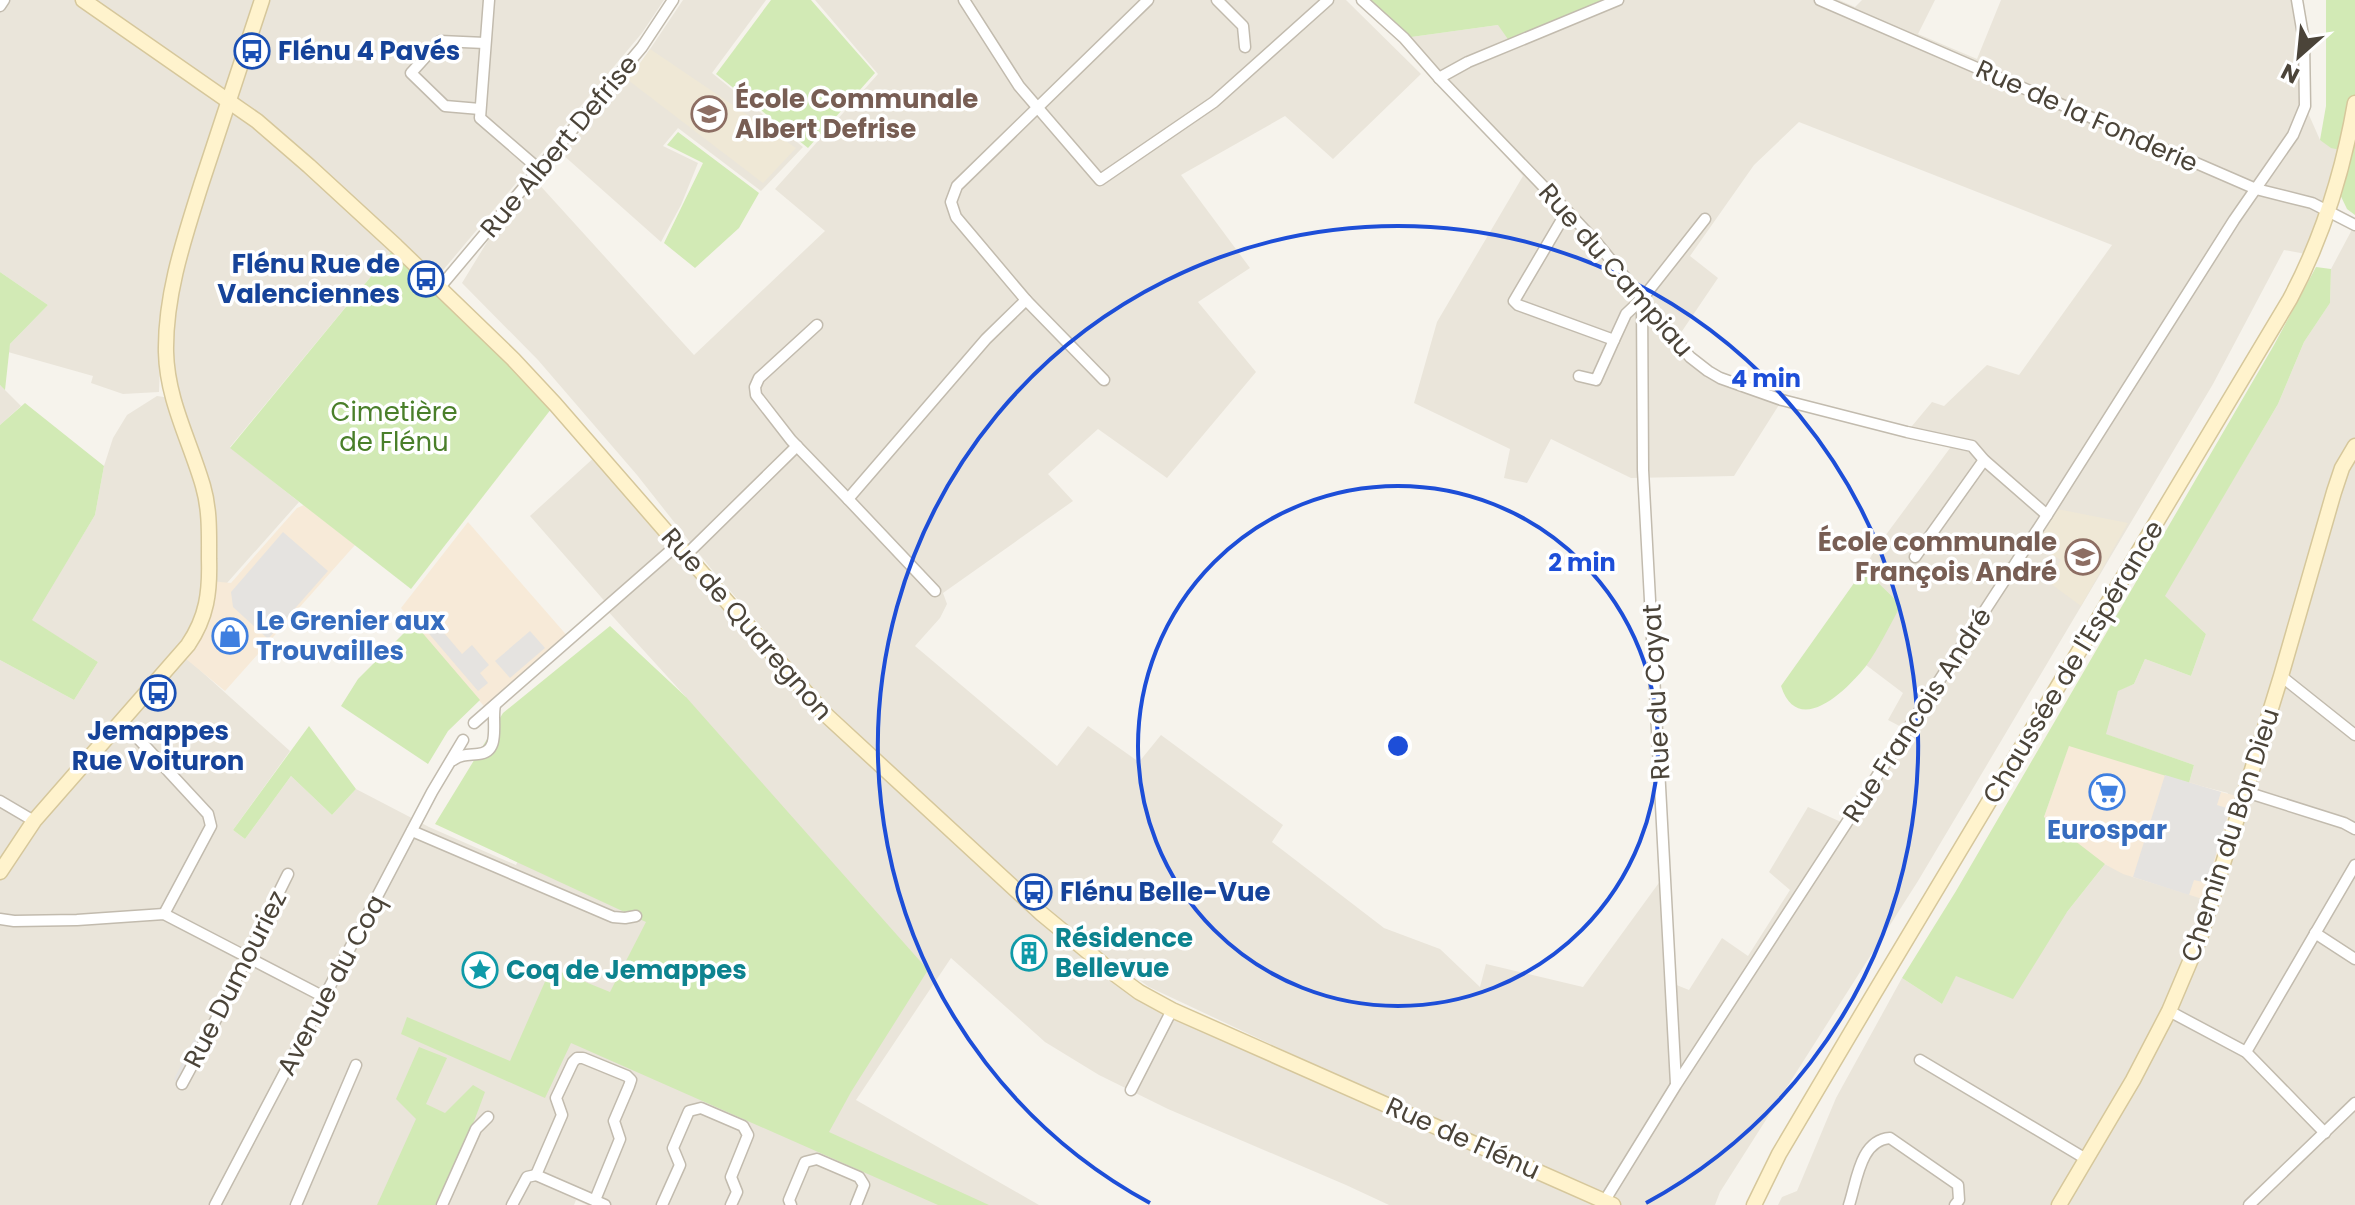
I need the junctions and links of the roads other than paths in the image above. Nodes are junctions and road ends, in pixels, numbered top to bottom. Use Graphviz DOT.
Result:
graph roads {
  1 [pos="4,0"];
  2 [pos="83,0"];
  3 [pos="262,0"];
  4 [pos="489,0"];
  5 [pos="673,0"];
  6 [pos="964,0"];
  7 [pos="1148,0"];
  8 [pos="1217,0"];
  9 [pos="1328,0"];
  10 [pos="1362,0"];
  11 [pos="1618,0"];
  12 [pos="1820,0"];
  13 [pos="2297,0"];
  14 [pos="0,6"];
  15 [pos="485,43"];
  16 [pos="1245,47"];
  17 [pos="1439,78"];
  18 [pos="228,99"];
  19 [pos="2355,103"];
  20 [pos="1038,107"];
  21 [pos="480,109"];
  22 [pos="540,170"];
  23 [pos="2256,189"];
  24 [pos="1567,211"];
  25 [pos="2329,212"];
  26 [pos="1705,219"];
  27 [pos="2355,225"];
  28 [pos="440,287"];
  29 [pos="1642,299"];
  30 [pos="1026,300"];
  31 [pos="817,325"];
  32 [pos="1614,340"];
  33 [pos="1579,376"];
  34 [pos="1104,380"];
  35 [pos="797,446"];
  36 [pos="2355,446"];
  37 [pos="1984,460"];
  38 [pos="848,499"];
  39 [pos="2047,515"];
  40 [pos="681,550"];
  41 [pos="1915,557"];
  42 [pos="935,591"];
  43 [pos="2281,676"];
  44 [pos="495,705"];
  45 [pos="121,720"];
  46 [pos="474,723"];
  47 [pos="493,731"];
  48 [pos="2355,735"];
  49 [pos="463,740"];
  50 [pos="476,754"];
  51 [pos="447,764"];
  52 [pos="2246,792"];
  53 [pos="0,801"];
  54 [pos="34,821"];
  55 [pos="2355,829"];
  56 [pos="412,831"];
  57 [pos="2355,865"];
  58 [pos="0,872"];
  59 [pos="288,874"];
  60 [pos="164,914"];
  61 [pos="636,916"];
  62 [pos="0,919"];
  63 [pos="2315,933"];
  64 [pos="247,957"];
  65 [pos="2355,959"];
  66 [pos="326,998"];
  67 [pos="1172,1010"];
  68 [pos="2169,1011"];
  69 [pos="2246,1052"];
  70 [pos="1920,1060"];
  71 [pos="356,1065"];
  72 [pos="1322,1075"];
  73 [pos="182,1084"];
  74 [pos="1676,1085"];
  75 [pos="1131,1090"];
  76 [pos="2355,1103"];
  77 [pos="488,1117"];
  78 [pos="2325,1133"];
  79 [pos="2086,1159"];
  80 [pos="536,1175"];
  81 [pos="600,1203"];
  82 [pos="1606,1204"];
  83 [pos="215,1205"];
  84 [pos="296,1205"];
  85 [pos="442,1205"];
  86 [pos="512,1205"];
  87 [pos="662,1205"];
  88 [pos="731,1205"];
  89 [pos="791,1205"];
  90 [pos="856,1205"];
  91 [pos="1754,1205"];
  92 [pos="1849,1205"];
  93 [pos="1955,1205"];
  94 [pos="2059,1205"];
  95 [pos="2249,1205"];
  1 -- 14 [label="street"];
  2 -- 18 [label="street, Rue de Quaregnon"];
  3 -- 18 [label="street"];
  4 -- 15 [label="street"];
  5 -- 22 [label="street, Rue Albert Defrise"];
  6 -- 20 [label="street"];
  7 -- 20 [label="street"];
  8 -- 16 [label="street"];
  9 -- 20 [label="street"];
  10 -- 17 [label="street, Rue du Campiau"];
  11 -- 17 [label="street"];
  12 -- 23 [label="street, Rue de la Fonderie"];
  13 -- 23 [label="street, Rue Francois André"];
  15 -- 21 [label="street"];
  15 -- 21 [label="street"];
  17 -- 24 [label="street, Rue du Campiau"];
  18 -- 28 [label="street, Rue de Quaregnon"];
  18 -- 45 [label="street"];
  19 -- 25 [label="street, Chaussée de l'Espérance"];
  20 -- 30 [label="street"];
  21 -- 22 [label="street"];
  22 -- 28 [label="street, Rue Albert Defrise"];
  23 -- 25 [label="street, Rue de la Fonderie"];
  23 -- 39 [label="street, Rue Francois André"];
  24 -- 29 [label="street, Rue du Campiau"];
  24 -- 32 [label="street"];
  25 -- 27 [label="street, Rue de la Fonderie"];
  25 -- 91 [label="street, Chaussée de l'Espérance"];
  26 -- 29 [label="street"];
  28 -- 40 [label="street, Rue de Quaregnon"];
  29 -- 32 [label="street"];
  29 -- 37 [label="street, Rue du Campiau"];
  29 -- 74 [label="street, Rue du Cayat"];
  30 -- 34 [label="street"];
  30 -- 38 [label="street"];
  31 -- 35 [label="street"];
  32 -- 33 [label="street"];
  35 -- 38 [label="street"];
  35 -- 40 [label="street"];
  36 -- 43 [label="street, Chemin du Bon Dieu"];
  37 -- 39 [label="street, Rue du Campiau"];
  37 -- 41 [label="street"];
  38 -- 42 [label="street"];
  39 -- 74 [label="street, Rue Francois André"];
  40 -- 44 [label="street"];
  40 -- 67 [label="street, Rue de Quaregnon"];
  43 -- 48 [label="street"];
  43 -- 52 [label="street, Chemin du Bon Dieu"];
  44 -- 46 [label="street"];
  44 -- 47 [label="street"];
  45 -- 54 [label="street"];
  45 -- 60 [label="street"];
  46 -- 47 [label="street"];
  46 -- 49 [label="street"];
  47 -- 50 [label="street"];
  49 -- 50 [label="street"];
  49 -- 51 [label="street, Avenue du Coq"];
  50 -- 51 [label="street"];
  51 -- 56 [label="street, Avenue du Coq"];
  52 -- 55 [label="street"];
  52 -- 68 [label="street, Chemin du Bon Dieu"];
  53 -- 54 [label="street"];
  54 -- 58 [label="street"];
  56 -- 61 [label="street"];
  56 -- 66 [label="street, Avenue du Coq"];
  57 -- 63 [label="street"];
  59 -- 64 [label="street, Rue Dumouriez"];
  60 -- 62 [label="street"];
  60 -- 64 [label="street"];
  63 -- 65 [label="street"];
  63 -- 69 [label="street"];
  64 -- 66 [label="street"];
  64 -- 73 [label="street, Rue Dumouriez"];
  66 -- 83 [label="street, Avenue du Coq"];
  67 -- 72 [label="street, Rue de Quaregnon"];
  67 -- 75 [label="street"];
  68 -- 69 [label="street"];
  68 -- 79 [label="street, Chemin du Bon Dieu"];
  69 -- 78 [label="street"];
  70 -- 79 [label="street"];
  71 -- 84 [label="street"];
  72 -- 82 [label="street, Rue de Flénu"];
  74 -- 82 [label="street, Rue Francois André"];
  76 -- 78 [label="street"];
  77 -- 85 [label="street"];
  78 -- 95 [label="street"];
  79 -- 94 [label="street, Chemin du Bon Dieu"];
  80 -- 81 [label="street"];
  80 -- 81 [label="street"];
  80 -- 86 [label="street"];
  87 -- 88 [label="street"];
  89 -- 90 [label="street"];
  92 -- 93 [label="street"];
}
